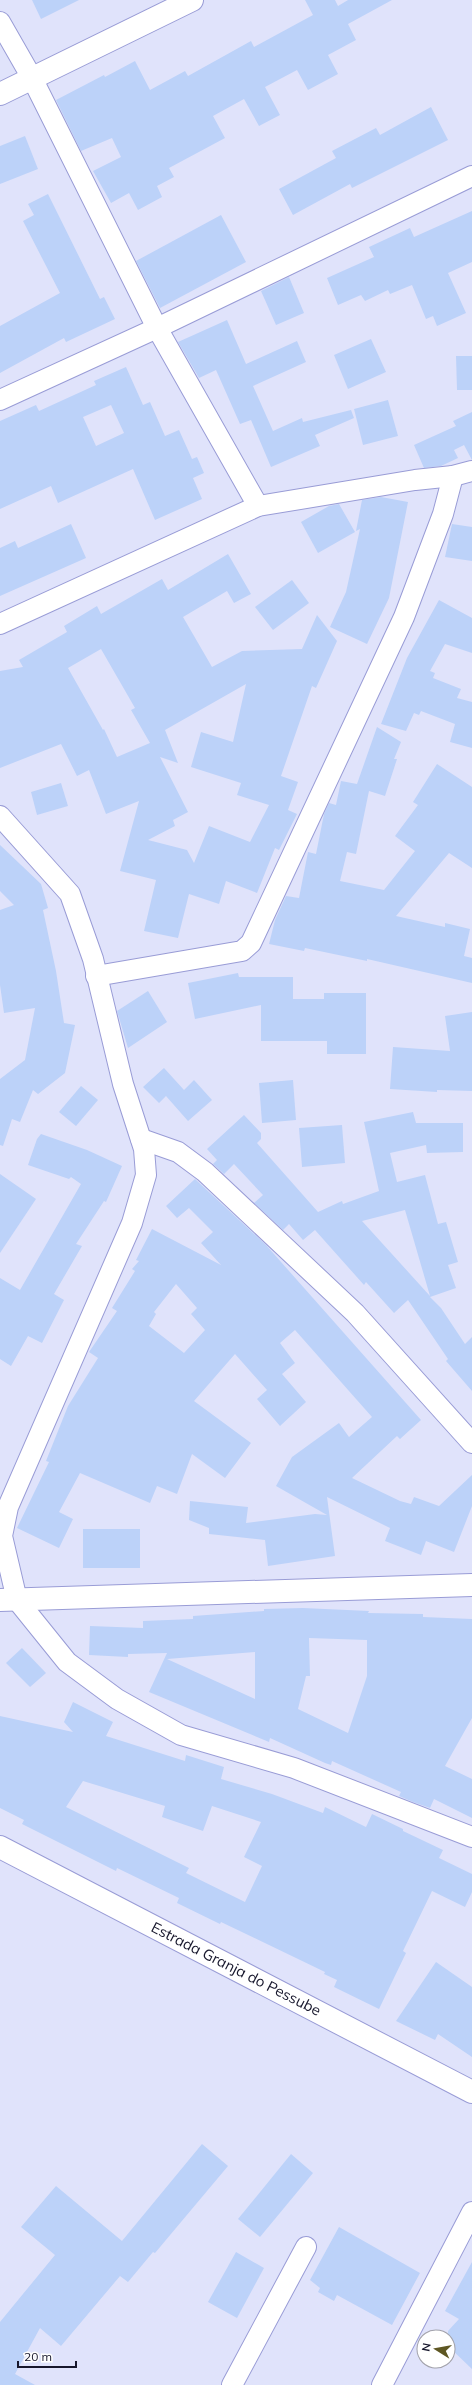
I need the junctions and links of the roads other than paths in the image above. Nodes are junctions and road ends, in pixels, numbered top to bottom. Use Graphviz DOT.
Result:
graph roads {
  1 [pos="192,0"];
  2 [pos="0,22"];
  3 [pos="32,78"];
  4 [pos="0,94"];
  5 [pos="472,176"];
  6 [pos="157,328"];
  7 [pos="0,400"];
  8 [pos="463,474"];
  9 [pos="258,506"];
  10 [pos="0,624"];
  11 [pos="0,816"];
  12 [pos="96,976"];
  13 [pos="141,1139"];
  14 [pos="472,1443"];
  15 [pos="472,1585"];
  16 [pos="8,1600"];
  17 [pos="472,1837"];
  18 [pos="0,1847"];
  19 [pos="472,2092"];
  20 [pos="472,2212"];
  21 [pos="306,2247"];
  22 [pos="232,2385"];
  23 [pos="382,2385"];
  1 -- 3 [label="street"];
  2 -- 3 [label="street"];
  3 -- 4 [label="street"];
  3 -- 6 [label="street"];
  5 -- 6 [label="street"];
  6 -- 7 [label="street"];
  6 -- 9 [label="street"];
  8 -- 9 [label="street"];
  8 -- 12 [label="street"];
  9 -- 10 [label="street"];
  11 -- 12 [label="street"];
  12 -- 13 [label="street"];
  13 -- 14 [label="street"];
  13 -- 16 [label="street"];
  15 -- 16 [label="street"];
  16 -- 17 [label="street"];
  18 -- 19 [label="street, Estrada Granja do Pessube"];
  20 -- 23 [label="street"];
  21 -- 22 [label="street"];
}
